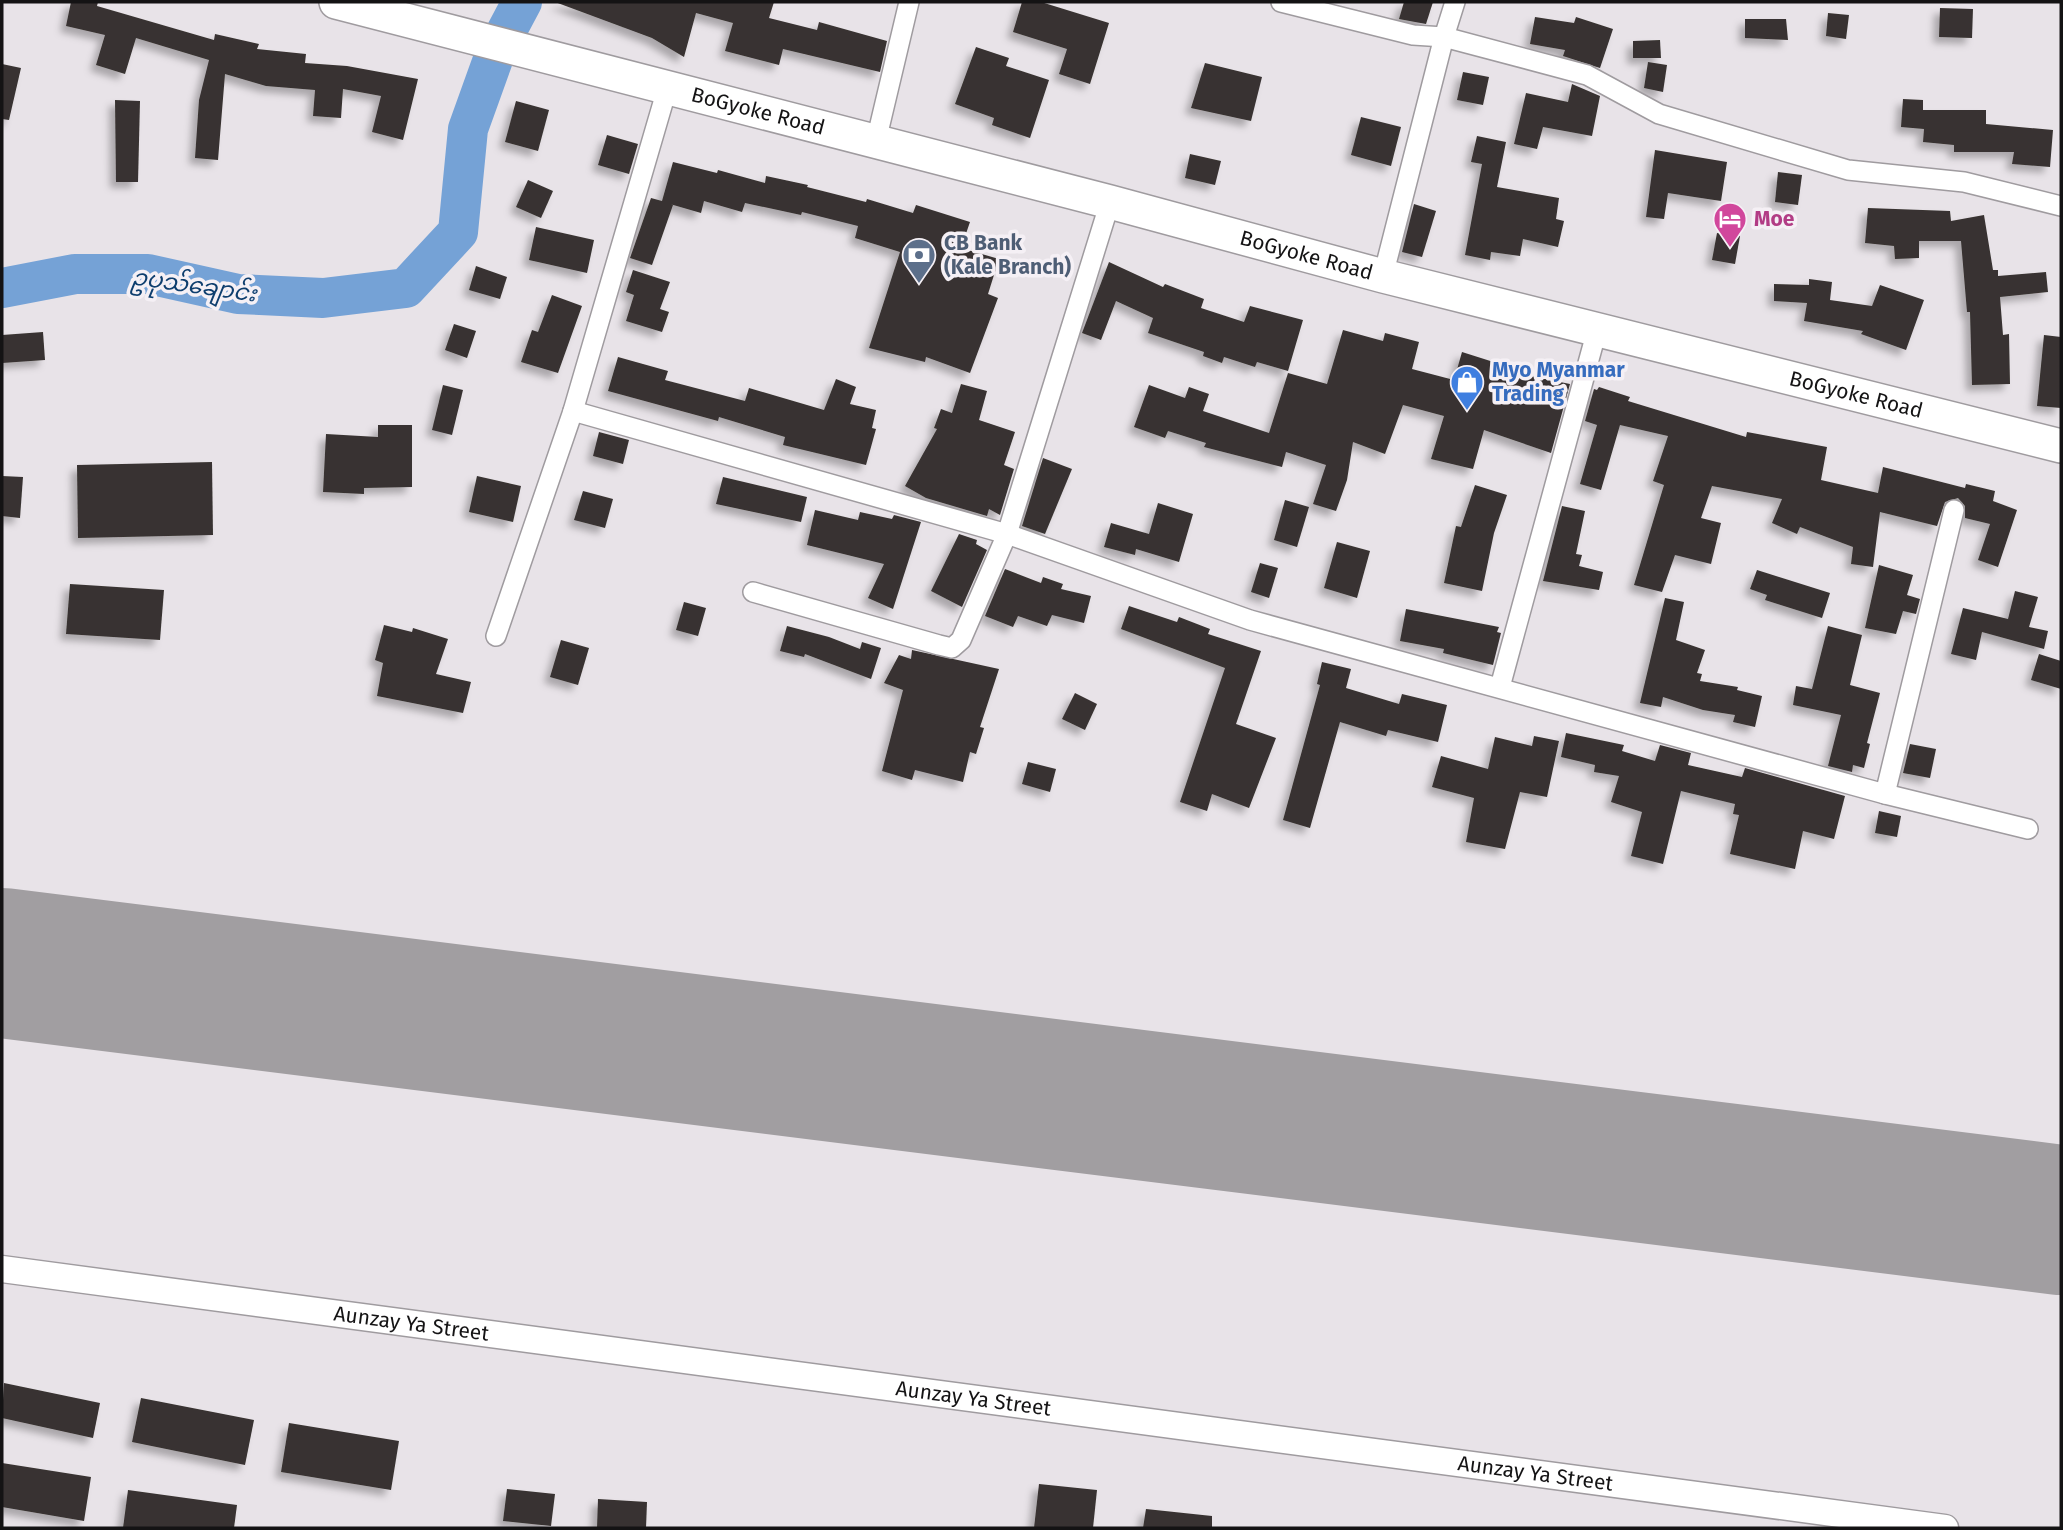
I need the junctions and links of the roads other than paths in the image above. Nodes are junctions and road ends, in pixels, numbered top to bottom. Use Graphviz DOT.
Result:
graph roads {
  1 [pos="336,2"];
  2 [pos="909,2"];
  3 [pos="1282,2"];
  4 [pos="1455,2"];
  5 [pos="1444,37"];
  6 [pos="667,89"];
  7 [pos="876,141"];
  8 [pos="1110,202"];
  9 [pos="2061,206"];
  10 [pos="1383,276"];
  11 [pos="1597,330"];
  12 [pos="573,411"];
  13 [pos="2061,446"];
  14 [pos="1954,510"];
  15 [pos="1007,534"];
  16 [pos="753,592"];
  17 [pos="496,636"];
  18 [pos="1500,687"];
  19 [pos="1885,794"];
  20 [pos="2028,829"];
  21 [pos="2,1269"];
  22 [pos="1945,1528"];
  1 -- 6 [label="highway, BoGyoke Road"];
  2 -- 7 [label="street"];
  3 -- 5 [label="street"];
  4 -- 5 [label="street"];
  5 -- 9 [label="street"];
  5 -- 10 [label="street"];
  6 -- 7 [label="highway, BoGyoke Road"];
  6 -- 12 [label="street"];
  7 -- 8 [label="highway, BoGyoke Road"];
  8 -- 10 [label="highway, BoGyoke Road"];
  8 -- 15 [label="street"];
  10 -- 11 [label="highway, BoGyoke Road"];
  11 -- 13 [label="highway, BoGyoke Road"];
  11 -- 18 [label="street"];
  12 -- 15 [label="street"];
  12 -- 17 [label="street"];
  14 -- 19 [label="street"];
  15 -- 16 [label="street"];
  15 -- 18 [label="street"];
  18 -- 19 [label="street"];
  19 -- 20 [label="street"];
  21 -- 22 [label="street, Aunzay Ya Street"];
}
